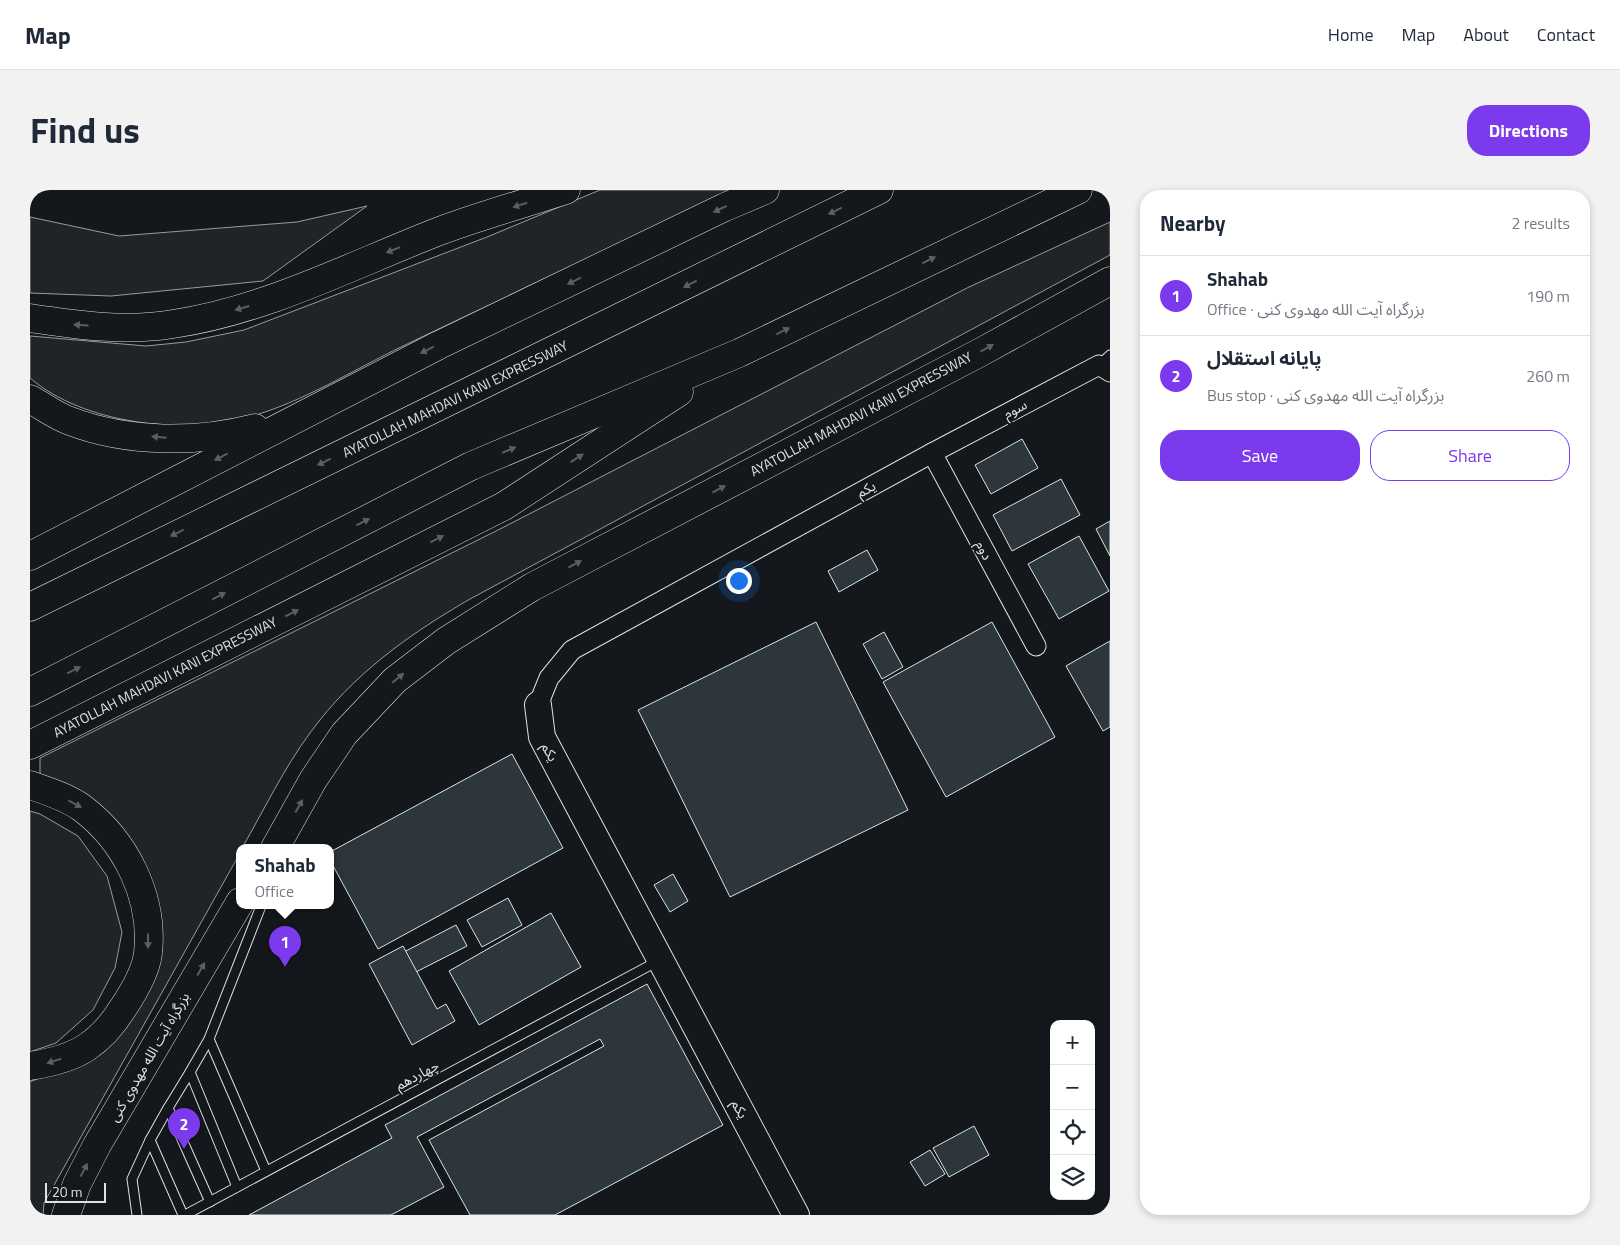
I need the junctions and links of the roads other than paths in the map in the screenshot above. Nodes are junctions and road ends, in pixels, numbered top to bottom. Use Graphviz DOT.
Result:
graph roads {
  1 [pos="566,190"];
  2 [pos="765,190"];
  3 [pos="879,190"];
  4 [pos="1078,190"];
  5 [pos="1110,281"];
  6 [pos="30,318"];
  7 [pos="739,353"];
  8 [pos="1106,364"];
  9 [pos="30,399"];
  10 [pos="293,419"];
  11 [pos="932,453"];
  12 [pos="30,556"];
  13 [pos="30,607"];
  14 [pos="1036,646"];
  15 [pos="30,692"];
  16 [pos="538,705"];
  17 [pos="30,745"];
  18 [pos="30,786"];
  19 [pos="279,844"];
  20 [pos="236,909"];
  21 [pos="260,909"];
  22 [pos="661,959"];
  23 [pos="209,1039"];
  24 [pos="30,1066"];
  25 [pos="190,1072"];
  26 [pos="168,1108"];
  27 [pos="150,1140"];
  28 [pos="266,1171"];
  29 [pos="237,1187"];
  30 [pos="210,1202"];
  31 [pos="66,1215"];
  32 [pos="138,1215"];
  33 [pos="184,1215"];
  34 [pos="796,1215"];
  1 -- 6 [label="main road, one-way"];
  2 -- 10 [label="main road, one-way"];
  3 -- 13 [label="main road, AYATOLLAH MAHDAVI KANI EXPRESSWAY, one-way"];
  7 -- 4 [label="main road, AYATOLLAH MAHDAVI KANI EXPRESSWAY, one-way"];
  19 -- 5 [label="main road, AYATOLLAH MAHDAVI KANI EXPRESSWAY, one-way"];
  15 -- 7 [label="main road, AYATOLLAH MAHDAVI KANI EXPRESSWAY, one-way"];
  17 -- 7 [label="main road, AYATOLLAH MAHDAVI KANI EXPRESSWAY, one-way"];
  8 -- 11 [label="street, سوم"];
  10 -- 9 [label="main road, one-way"];
  10 -- 12 [label="main road, one-way"];
  11 -- 14 [label="street, دوم"];
  11 -- 16 [label="street, یکم"];
  16 -- 22 [label="street, یکم"];
  18 -- 24 [label="main road, one-way"];
  31 -- 20 [label="main road, بزرگراه آیت الله مهدوی کنی, one-way"];
  21 -- 23 [label="lane"];
  22 -- 28 [label="lane, چهاردهم"];
  22 -- 34 [label="street, یکم"];
  23 -- 25 [label="lane"];
  23 -- 28 [label="lane"];
  25 -- 26 [label="lane"];
  25 -- 29 [label="lane"];
  26 -- 27 [label="lane"];
  26 -- 30 [label="lane"];
  27 -- 32 [label="lane"];
  27 -- 33 [label="lane"];
  28 -- 29 [label="lane, چهاردهم"];
  29 -- 30 [label="lane, چهاردهم"];
  30 -- 33 [label="lane, چهاردهم"];
}
